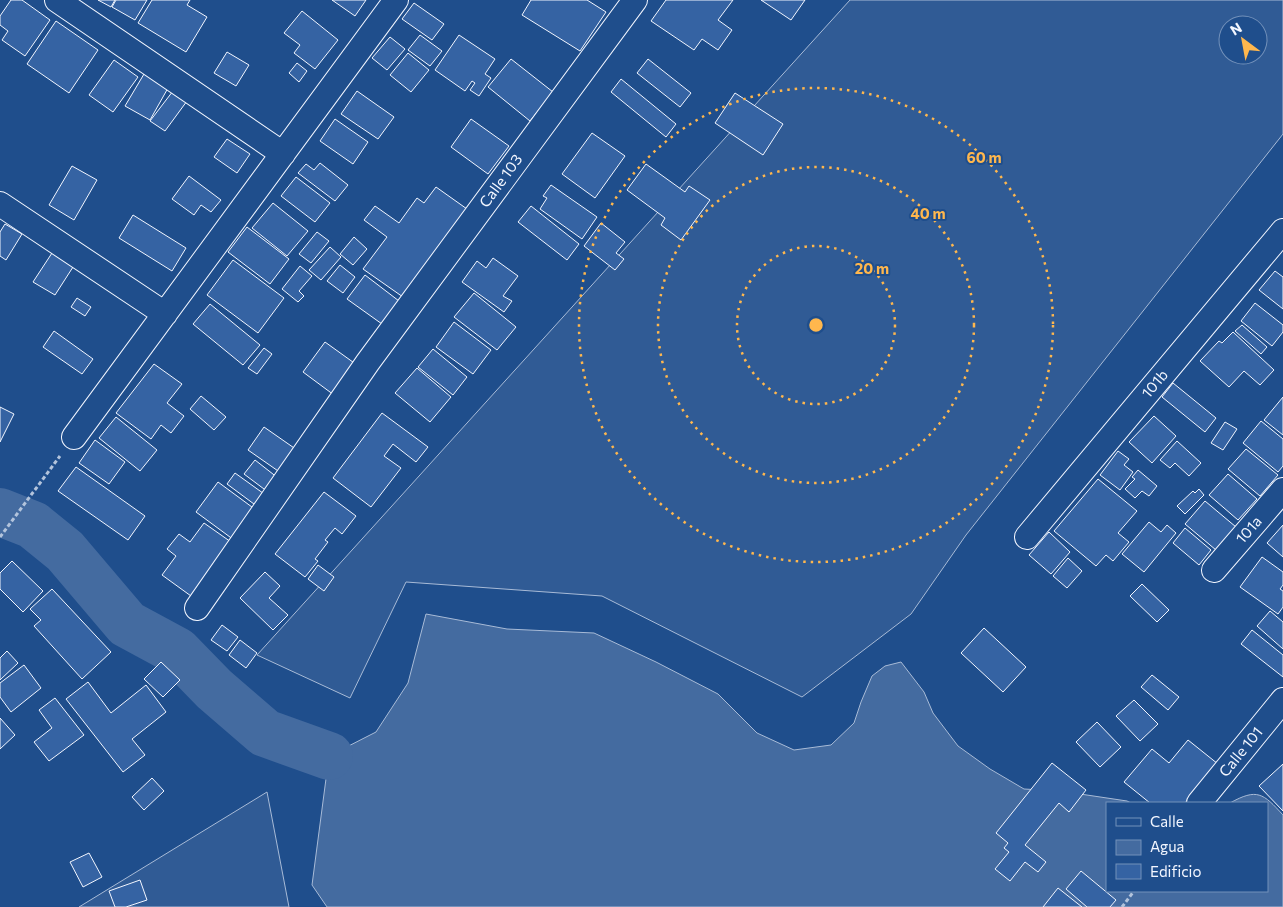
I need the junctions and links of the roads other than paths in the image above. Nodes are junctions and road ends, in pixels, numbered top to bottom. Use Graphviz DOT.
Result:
graph roads {
  1 [pos="57,0"];
  2 [pos="396,0"];
  3 [pos="634,0"];
  4 [pos="283,154"];
  5 [pos="0,204"];
  6 [pos="1283,231"];
  7 [pos="165,314"];
  8 [pos="74,437"];
  9 [pos="1283,490"];
  10 [pos="1027,537"];
  11 [pos="1214,570"];
  12 [pos="197,608"];
  13 [pos="1283,700"];
  14 [pos="1200,802"];
  1 -- 4 [label="street"];
  2 -- 4 [label="street"];
  3 -- 12 [label="street, Calle 103"];
  4 -- 7 [label="street"];
  5 -- 7 [label="street"];
  6 -- 10 [label="street, 101b"];
  7 -- 8 [label="street"];
  9 -- 11 [label="street, 101a"];
  13 -- 14 [label="street, Calle 101"];
}
